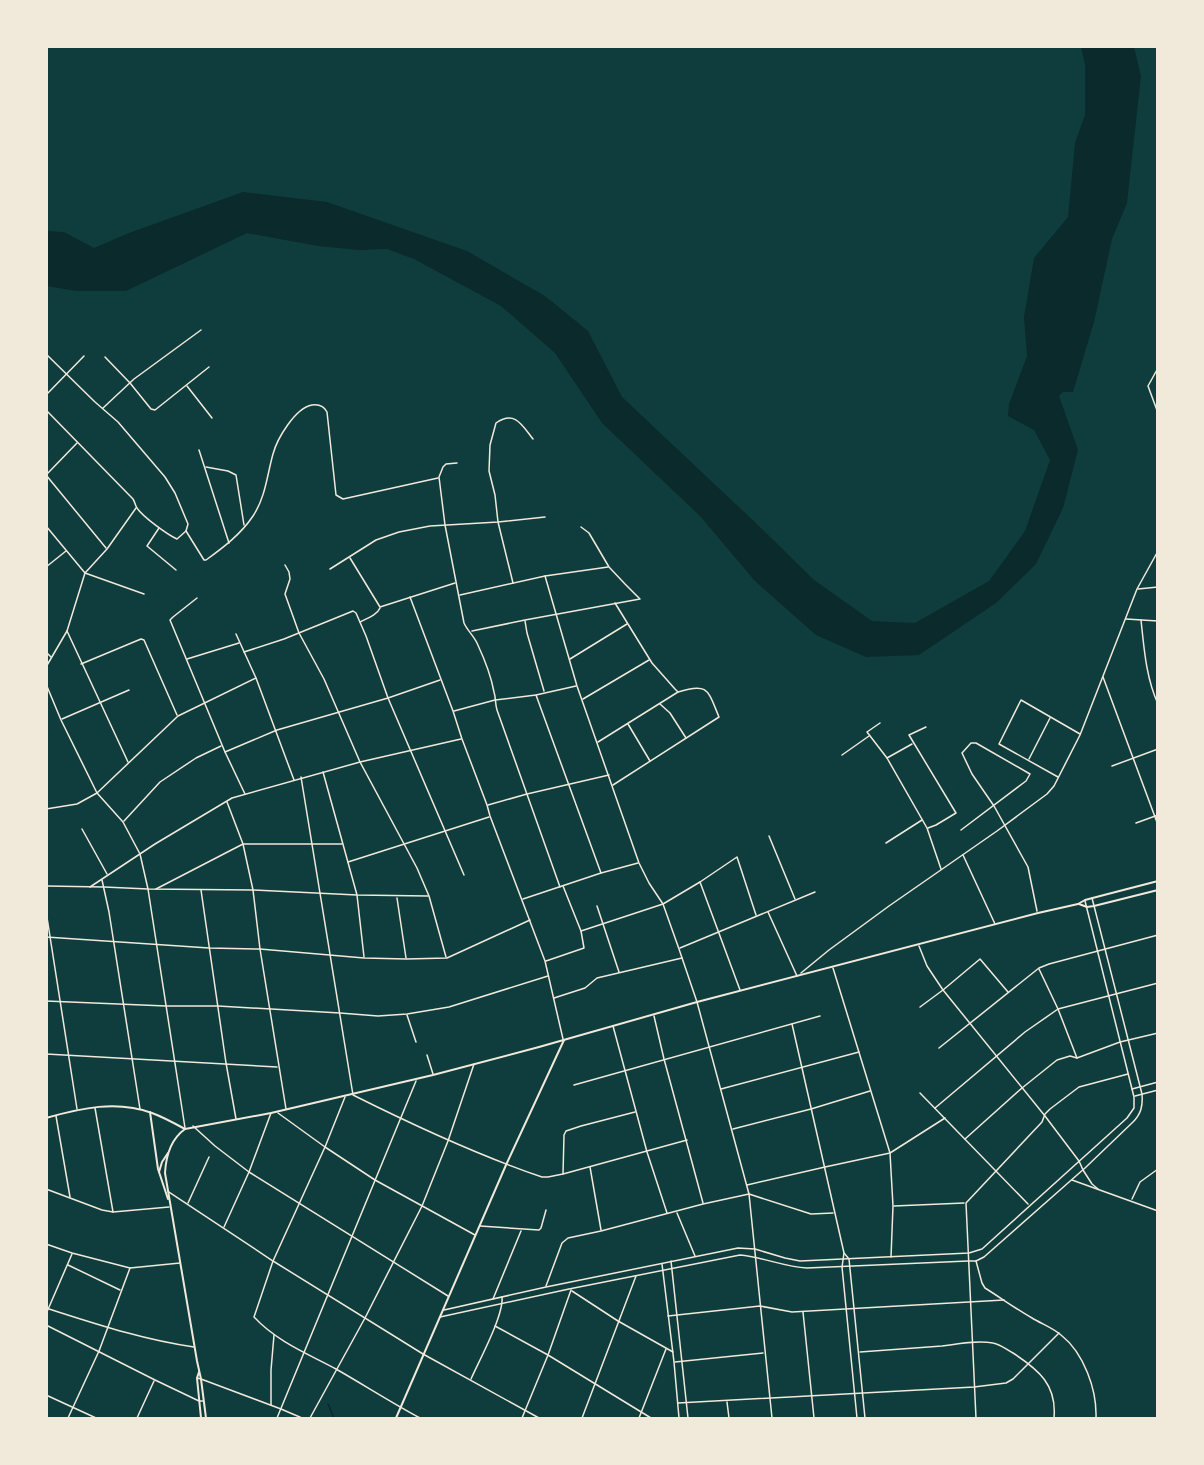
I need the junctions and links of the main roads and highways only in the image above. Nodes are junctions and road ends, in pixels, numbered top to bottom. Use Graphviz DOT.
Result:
graph roads {
  1 [pos="1158,881"];
  2 [pos="1158,891"];
  3 [pos="1078,904"];
  4 [pos="564,1040"];
  5 [pos="150,1112"];
  6 [pos="46,1118"];
  7 [pos="185,1129"];
  8 [pos="168,1153"];
  9 [pos="159,1173"];
  10 [pos="168,1198"];
  11 [pos="199,1378"];
  12 [pos="201,1419"];
  13 [pos="206,1419"];
  14 [pos="396,1419"];
  1 -- 3 [label="main road"];
  2 -- 3 [label="main road"];
  3 -- 4 [label="main road"];
  4 -- 7 [label="main road"];
  4 -- 14 [label="main road"];
  5 -- 6 [label="main road"];
  5 -- 7 [label="main road"];
  5 -- 9 [label="main road"];
  7 -- 8 [label="main road"];
  8 -- 9 [label="main road"];
  8 -- 10 [label="main road"];
  9 -- 10 [label="main road"];
  10 -- 11 [label="main road"];
  11 -- 12 [label="main road"];
  11 -- 13 [label="main road"];
}
